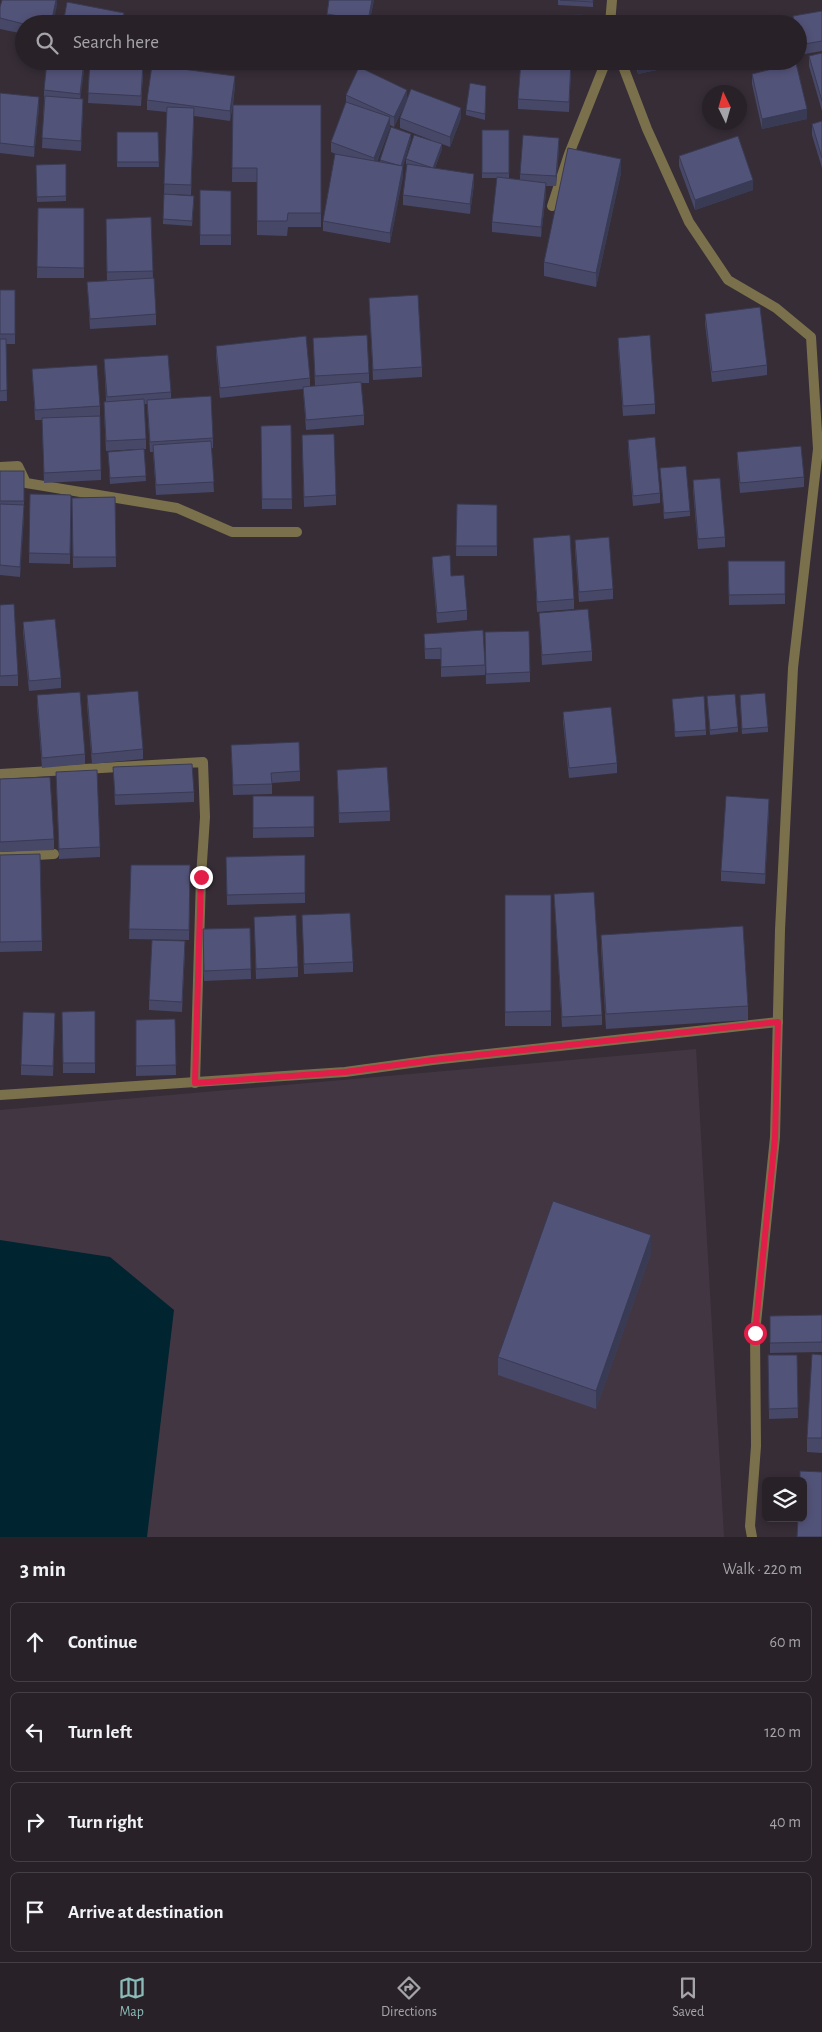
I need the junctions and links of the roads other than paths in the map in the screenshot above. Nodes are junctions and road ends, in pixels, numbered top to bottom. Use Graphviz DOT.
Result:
graph roads {
  1 [pos="612,0"];
  2 [pos="611,15"];
  3 [pos="602,70"];
  4 [pos="624,70"];
  5 [pos="552,206"];
  6 [pos="0,467"];
  7 [pos="297,532"];
  8 [pos="0,774"];
  9 [pos="54,854"];
  10 [pos="0,857"];
  11 [pos="778,1022"];
  12 [pos="195,1083"];
  13 [pos="0,1095"];
  14 [pos="752,1537"];
  1 -- 2 [label="street"];
  3 -- 5 [label="street"];
  4 -- 11 [label="street"];
  6 -- 7 [label="street"];
  8 -- 12 [label="street"];
  9 -- 10 [label="street"];
  11 -- 12 [label="street"];
  11 -- 14 [label="street"];
  12 -- 13 [label="street"];
}
